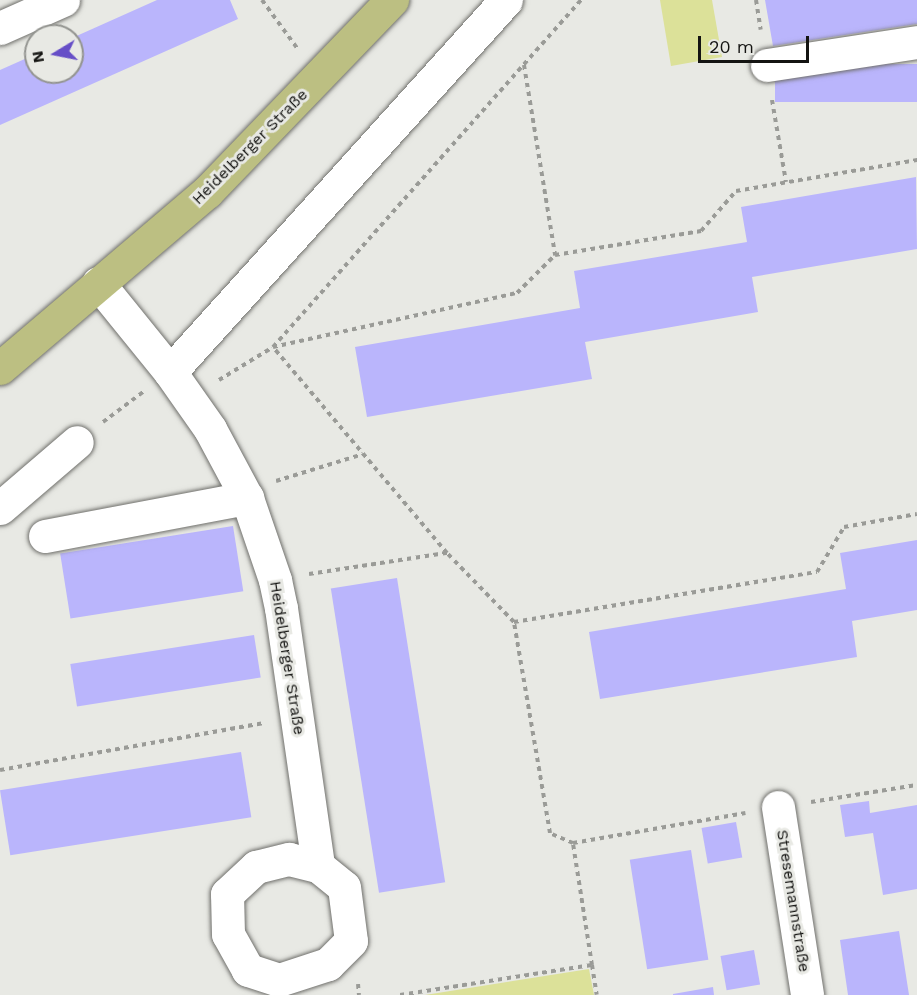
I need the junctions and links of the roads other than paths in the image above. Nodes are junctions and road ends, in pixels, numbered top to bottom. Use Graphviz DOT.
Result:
graph roads {
  1 [pos="63,0"];
  2 [pos="392,0"];
  3 [pos="506,0"];
  4 [pos="0,28"];
  5 [pos="917,42"];
  6 [pos="767,65"];
  7 [pos="98,284"];
  8 [pos="0,368"];
  9 [pos="170,372"];
  10 [pos="77,442"];
  11 [pos="259,490"];
  12 [pos="0,508"];
  13 [pos="45,536"];
  14 [pos="778,807"];
  15 [pos="318,866"];
  16 [pos="807,995"];
  1 -- 4 [label="street"];
  2 -- 7 [label="main road, Heidelberger Straße"];
  3 -- 9 [label="street"];
  5 -- 6 [label="street"];
  7 -- 8 [label="main road, Heidelberger Straße"];
  7 -- 9 [label="street, Heidelberger Straße"];
  9 -- 11 [label="street, Heidelberger Straße"];
  10 -- 12 [label="street"];
  11 -- 13 [label="street"];
  11 -- 15 [label="street, Heidelberger Straße"];
  14 -- 16 [label="street, Stresemannstraße"];
}
